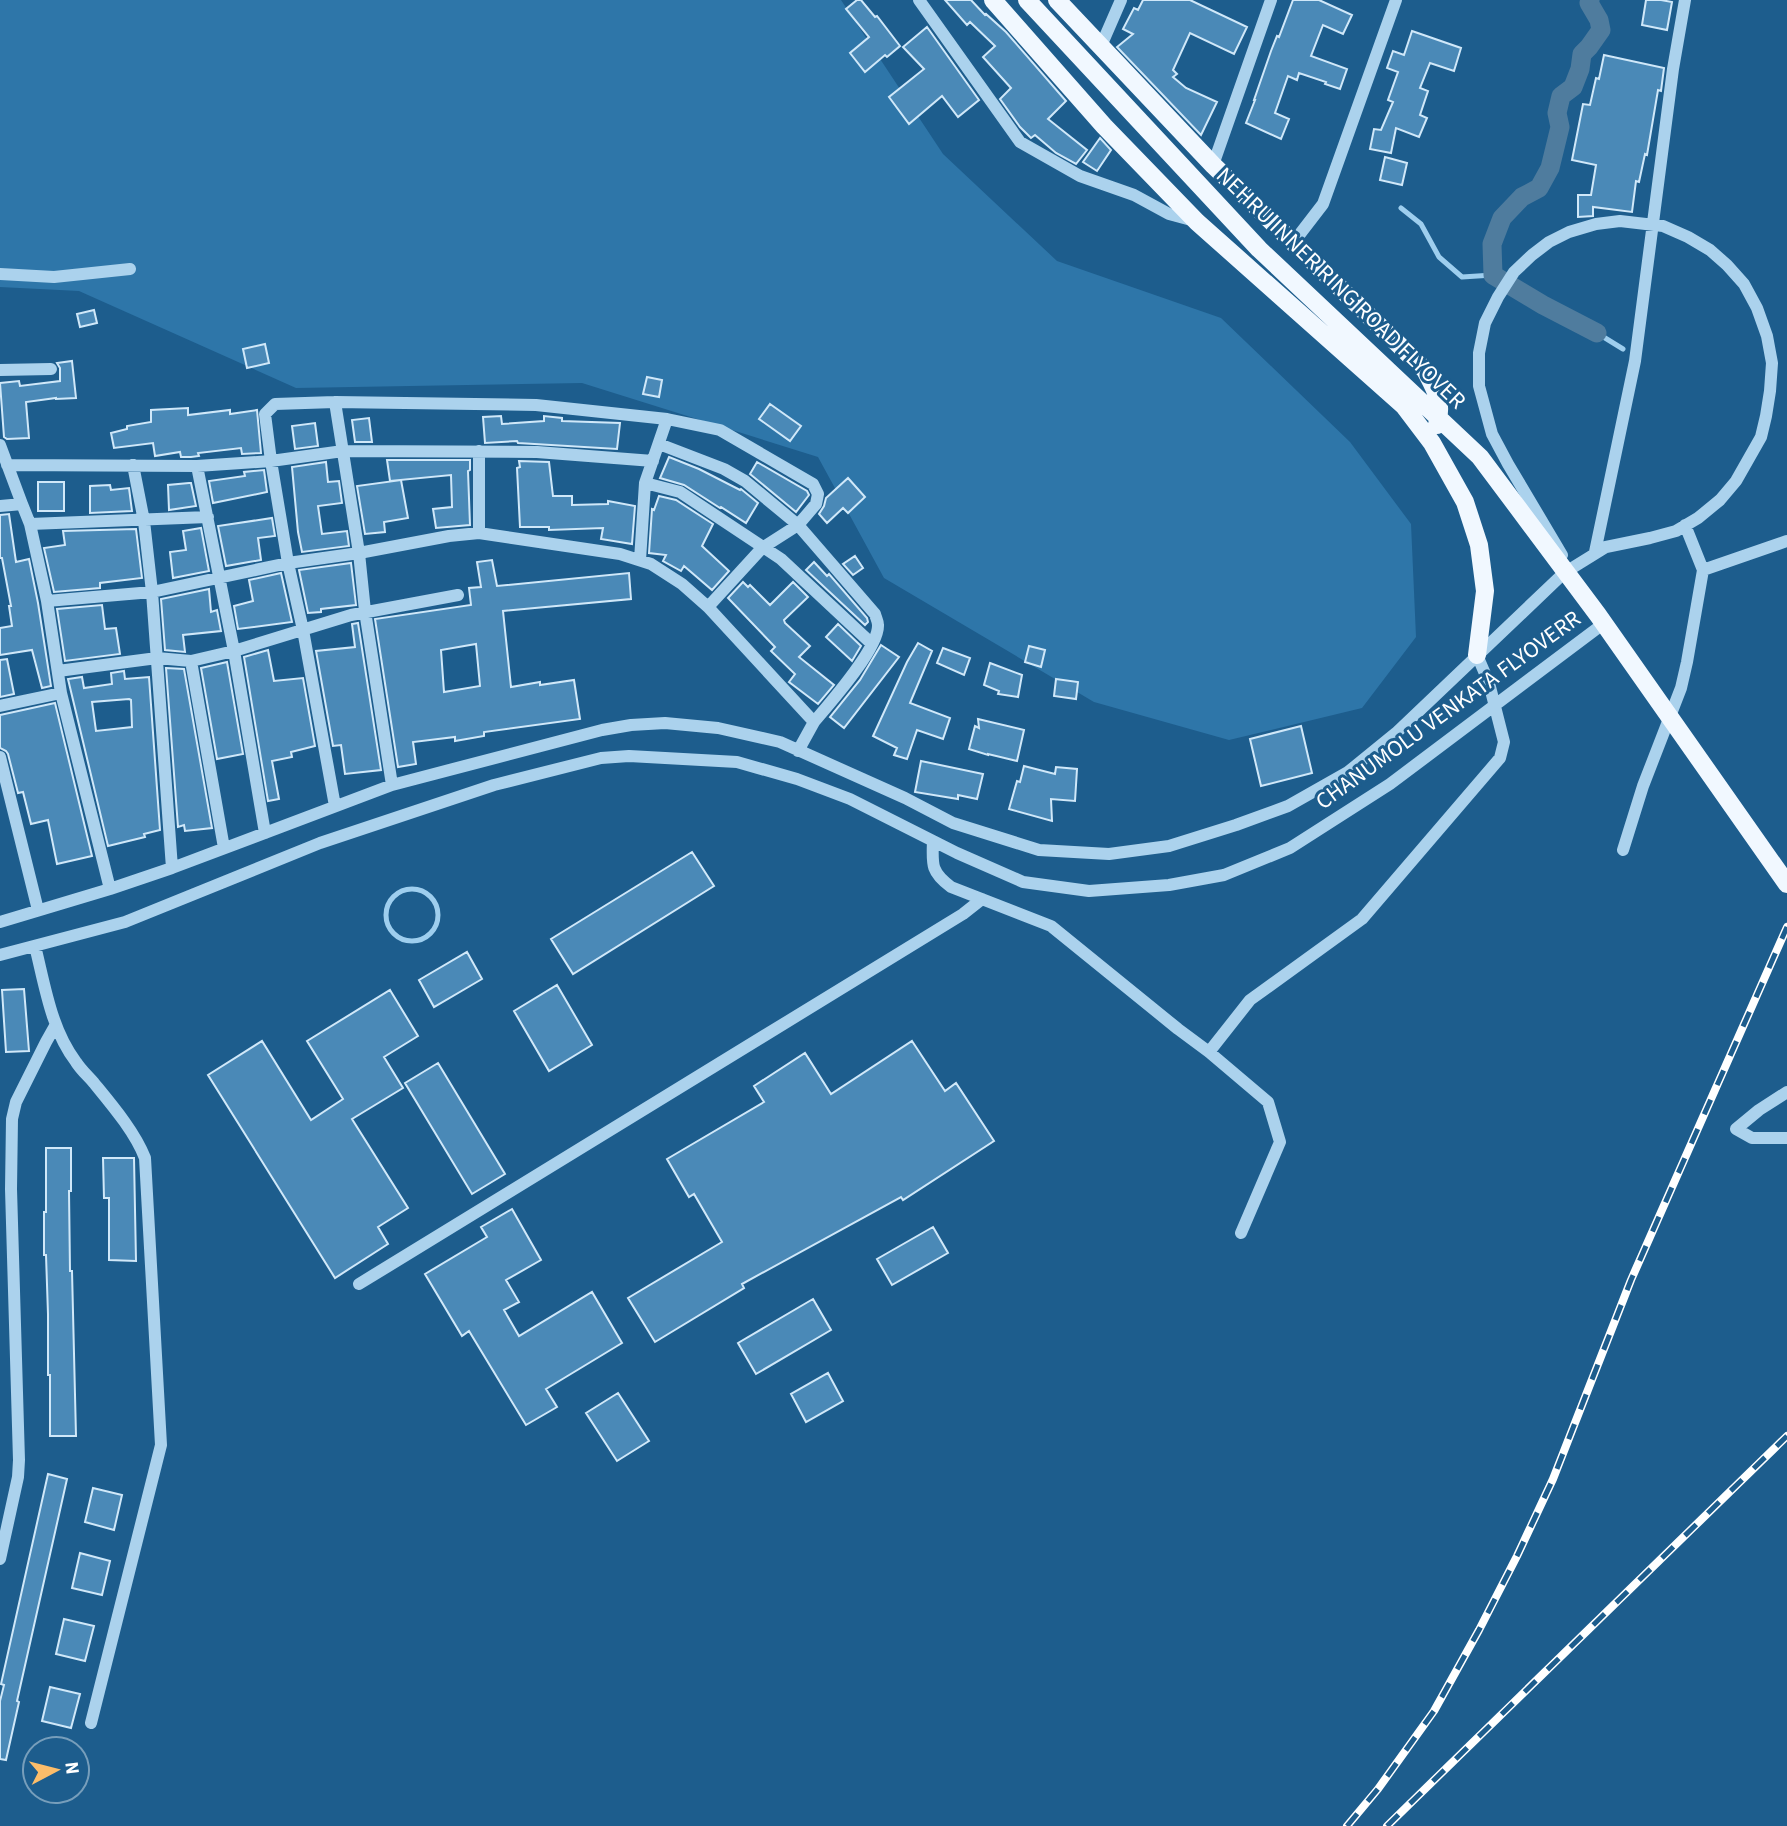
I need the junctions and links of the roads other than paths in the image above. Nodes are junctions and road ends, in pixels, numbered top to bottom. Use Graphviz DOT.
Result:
graph roads {
  1 [pos="919,0"];
  2 [pos="993,0"];
  3 [pos="1027,0"];
  4 [pos="1057,0"];
  5 [pos="1121,0"];
  6 [pos="1271,0"];
  7 [pos="1396,0"];
  8 [pos="1685,0"];
  9 [pos="1101,46"];
  10 [pos="1213,165"];
  11 [pos="1197,222"];
  12 [pos="1293,243"];
  13 [pos="131,269"];
  14 [pos="0,274"];
  15 [pos="51,369"];
  16 [pos="0,370"];
  17 [pos="335,402"];
  18 [pos="667,419"];
  19 [pos="1432,443"];
  20 [pos="659,444"];
  21 [pos="0,445"];
  22 [pos="343,451"];
  23 [pos="479,451"];
  24 [pos="271,461"];
  25 [pos="653,461"];
  26 [pos="7,465"];
  27 [pos="133,465"];
  28 [pos="197,467"];
  29 [pos="645,483"];
  30 [pos="22,504"];
  31 [pos="0,506"];
  32 [pos="208,517"];
  33 [pos="144,521"];
  34 [pos="30,524"];
  35 [pos="798,525"];
  36 [pos="1685,526"];
  37 [pos="479,533"];
  38 [pos="1787,541"];
  39 [pos="762,548"];
  40 [pos="1595,552"];
  41 [pos="359,553"];
  42 [pos="640,560"];
  43 [pos="288,563"];
  44 [pos="1703,570"];
  45 [pos="220,577"];
  46 [pos="152,592"];
  47 [pos="458,596"];
  48 [pos="47,601"];
  49 [pos="708,607"];
  50 [pos="365,611"];
  51 [pos="1600,620"];
  52 [pos="303,629"];
  53 [pos="872,644"];
  54 [pos="234,650"];
  55 [pos="1477,655"];
  56 [pos="157,658"];
  57 [pos="191,662"];
  58 [pos="58,671"];
  59 [pos="61,693"];
  60 [pos="0,706"];
  61 [pos="814,722"];
  62 [pos="798,751"];
  63 [pos="0,757"];
  64 [pos="392,785"];
  65 [pos="335,806"];
  66 [pos="265,833"];
  67 [pos="933,841"];
  68 [pos="224,848"];
  69 [pos="1623,850"];
  70 [pos="173,868"];
  71 [pos="1787,884"];
  72 [pos="110,890"];
  73 [pos="982,899"];
  74 [pos="38,910"];
  75 [pos="0,922"];
  76 [pos="35,946"];
  77 [pos="0,955"];
  78 [pos="55,1026"];
  79 [pos="1209,1052"];
  80 [pos="1787,1092"];
  81 [pos="1787,1138"];
  82 [pos="1241,1233"];
  83 [pos="359,1284"];
  84 [pos="0,1559"];
  85 [pos="91,1723"];
  1 -- 11 [label="street"];
  2 -- 11 [label="main road"];
  3 -- 51 [label="main road, NEHRU INNER RING ROAD FLYOVER"];
  4 -- 9 [label="main road"];
  5 -- 9 [label="street"];
  6 -- 10 [label="street"];
  7 -- 12 [label="street"];
  8 -- 40 [label="street"];
  9 -- 10 [label="main road"];
  10 -- 12 [label="main road"];
  11 -- 19 [label="main road"];
  12 -- 19 [label="main road"];
  13 -- 14 [label="street"];
  15 -- 16 [label="street"];
  17 -- 18 [label="street"];
  17 -- 22 [label="street"];
  17 -- 24 [label="street"];
  18 -- 20 [label="street"];
  18 -- 35 [label="street"];
  19 -- 55 [label="main road"];
  20 -- 25 [label="street"];
  20 -- 35 [label="street"];
  21 -- 26 [label="street"];
  22 -- 23 [label="street"];
  22 -- 24 [label="street"];
  22 -- 41 [label="street"];
  23 -- 25 [label="street"];
  23 -- 37 [label="street"];
  24 -- 28 [label="street"];
  24 -- 43 [label="street"];
  25 -- 29 [label="street"];
  26 -- 27 [label="street"];
  26 -- 30 [label="street"];
  27 -- 28 [label="street"];
  27 -- 33 [label="street"];
  28 -- 32 [label="street"];
  29 -- 39 [label="street"];
  29 -- 42 [label="street"];
  30 -- 31 [label="street"];
  30 -- 34 [label="street"];
  32 -- 33 [label="street"];
  32 -- 45 [label="street"];
  33 -- 34 [label="street"];
  33 -- 46 [label="street"];
  34 -- 48 [label="street"];
  35 -- 39 [label="street"];
  35 -- 53 [label="street"];
  36 -- 40 [label="street"];
  36 -- 44 [label="street"];
  36 -- 51 [label="street"];
  37 -- 41 [label="street"];
  37 -- 42 [label="street"];
  38 -- 44 [label="street"];
  39 -- 49 [label="street"];
  39 -- 53 [label="street"];
  40 -- 55 [label="street"];
  41 -- 43 [label="street"];
  41 -- 50 [label="street"];
  42 -- 49 [label="street"];
  43 -- 45 [label="street"];
  43 -- 52 [label="street"];
  44 -- 69 [label="street"];
  45 -- 46 [label="street"];
  45 -- 54 [label="street"];
  46 -- 48 [label="street"];
  46 -- 56 [label="street"];
  47 -- 50 [label="street"];
  48 -- 58 [label="street"];
  49 -- 61 [label="street"];
  50 -- 52 [label="street"];
  50 -- 64 [label="street"];
  51 -- 67 [label="street, CHANUMOLU VENKATA FLYOVERR"];
  51 -- 71 [label="main road, NEHRU INNER RING ROAD FLYOVER"];
  52 -- 54 [label="street"];
  52 -- 65 [label="street"];
  53 -- 61 [label="street"];
  54 -- 57 [label="street"];
  54 -- 66 [label="street"];
  55 -- 62 [label="street"];
  55 -- 79 [label="street"];
  56 -- 57 [label="street"];
  56 -- 58 [label="street"];
  56 -- 70 [label="street"];
  57 -- 68 [label="street"];
  58 -- 59 [label="street"];
  59 -- 60 [label="street"];
  59 -- 72 [label="street"];
  61 -- 62 [label="street"];
  62 -- 64 [label="street"];
  63 -- 74 [label="street"];
  64 -- 65 [label="street"];
  65 -- 66 [label="street"];
  66 -- 68 [label="street"];
  67 -- 73 [label="street"];
  67 -- 76 [label="street, CHANUMOLU VENKATA FLYOVERR"];
  68 -- 70 [label="street"];
  70 -- 72 [label="street"];
  72 -- 74 [label="street"];
  73 -- 79 [label="street"];
  73 -- 83 [label="street"];
  74 -- 75 [label="street"];
  76 -- 77 [label="street, CHANUMOLU VENKATA FLYOVERR"];
  76 -- 78 [label="street"];
  78 -- 84 [label="street"];
  78 -- 85 [label="street"];
  79 -- 82 [label="street"];
  80 -- 81 [label="street"];
}
